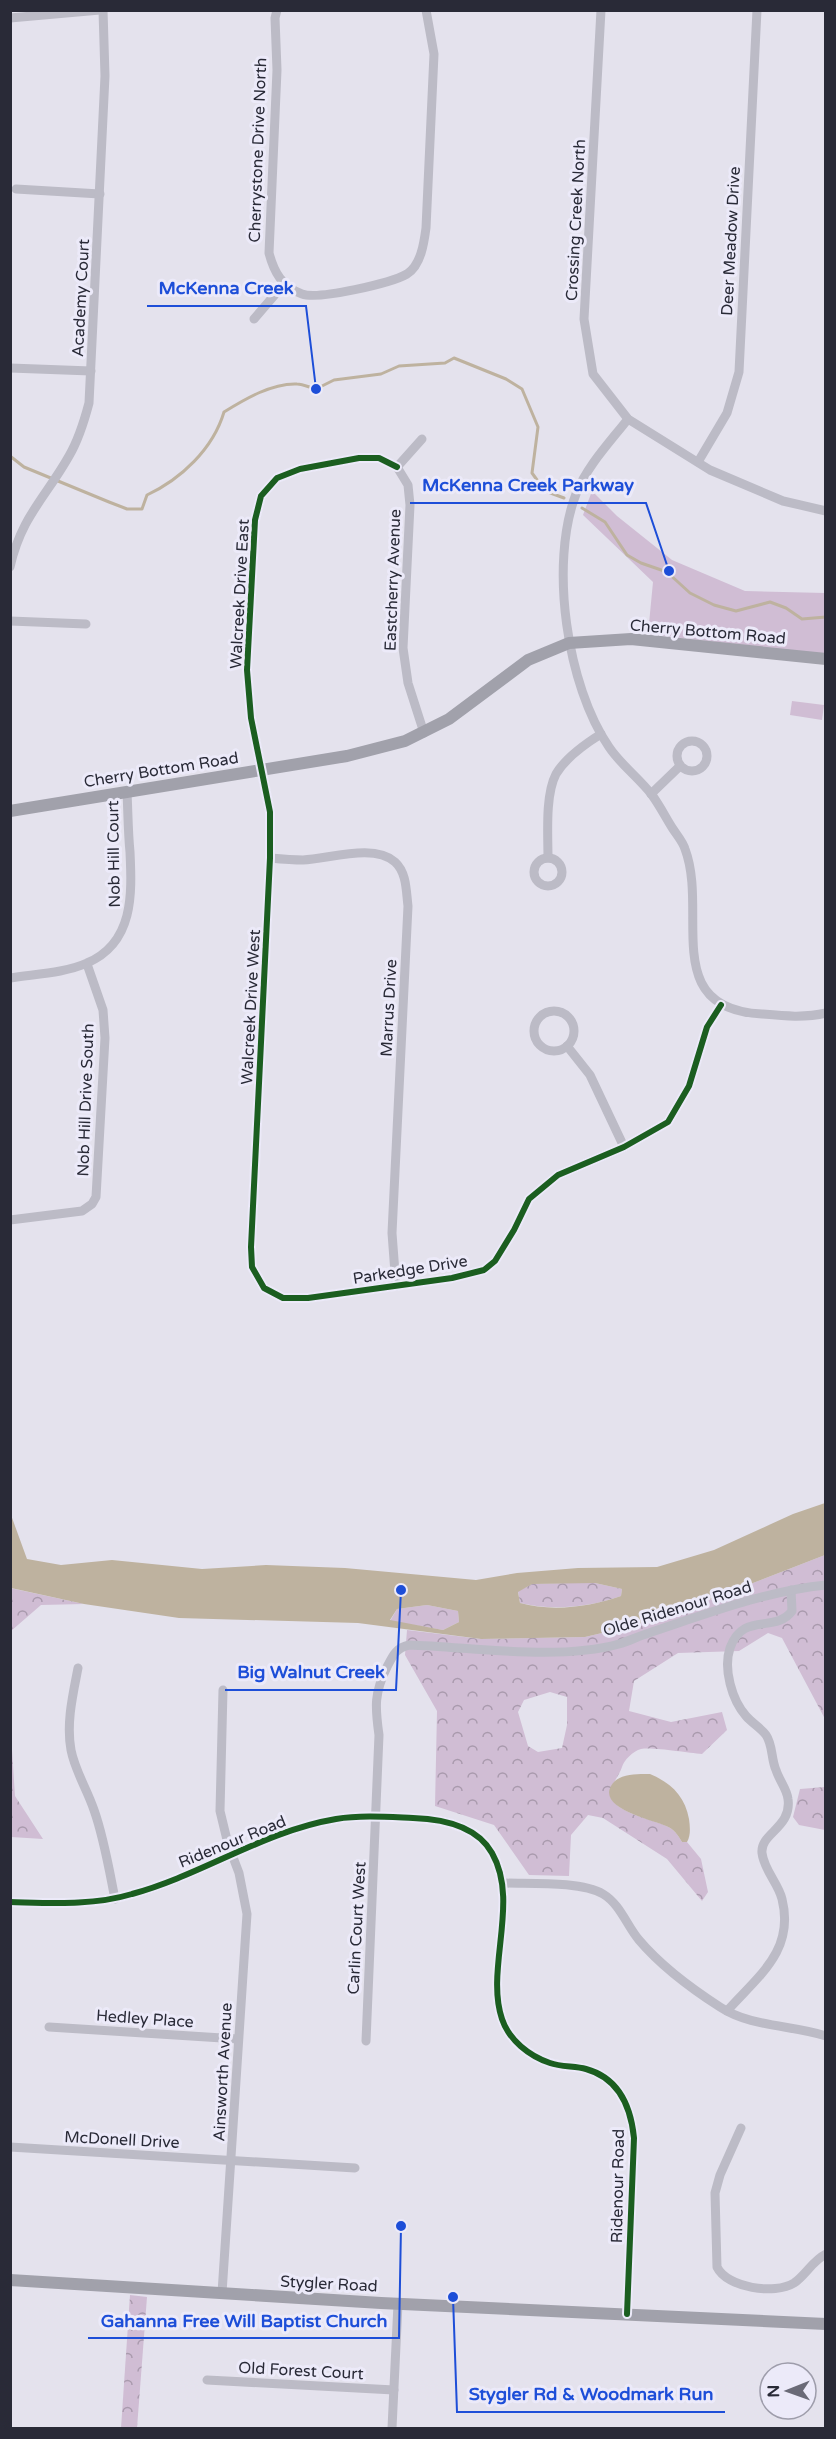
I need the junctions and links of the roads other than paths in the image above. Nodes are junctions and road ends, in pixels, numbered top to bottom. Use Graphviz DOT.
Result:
graph roads {
  1 [pos="102,10"];
  2 [pos="426,10"];
  3 [pos="601,10"];
  4 [pos="757,10"];
  5 [pos="277,12"];
  6 [pos="10,18"];
  7 [pos="16,189"];
  8 [pos="100,194"];
  9 [pos="284,284"];
  10 [pos="254,319"];
  11 [pos="10,368"];
  12 [pos="91,371"];
  13 [pos="628,419"];
  14 [pos="422,439"];
  15 [pos="698,462"];
  16 [pos="397,467"];
  17 [pos="825,510"];
  18 [pos="10,567"];
  19 [pos="10,621"];
  20 [pos="86,624"];
  21 [pos="569,643"];
  22 [pos="825,659"];
  23 [pos="424,733"];
  24 [pos="601,734"];
  25 [pos="680,766"];
  26 [pos="261,770"];
  27 [pos="127,792"];
  28 [pos="651,794"];
  29 [pos="10,810"];
  30 [pos="270,858"];
  31 [pos="548,858"];
  32 [pos="87,964"];
  33 [pos="10,978"];
  34 [pos="721,1005"];
  35 [pos="825,1013"];
  36 [pos="567,1046"];
  37 [pos="624,1147"];
  38 [pos="10,1221"];
  39 [pos="251,1247"];
  40 [pos="396,1286"];
  41 [pos="825,1585"];
  42 [pos="791,1590"];
  43 [pos="78,1668"];
  44 [pos="378,1684"];
  45 [pos="223,1689"];
  46 [pos="376,1817"];
  47 [pos="232,1855"];
  48 [pos="504,1883"];
  49 [pos="115,1899"];
  50 [pos="10,1902"];
  51 [pos="727,2011"];
  52 [pos="49,2027"];
  53 [pos="825,2036"];
  54 [pos="238,2038"];
  55 [pos="366,2041"];
  56 [pos="741,2128"];
  57 [pos="10,2147"];
  58 [pos="231,2161"];
  59 [pos="355,2168"];
  60 [pos="825,2254"];
  61 [pos="10,2280"];
  62 [pos="222,2293"];
  63 [pos="398,2304"];
  64 [pos="627,2314"];
  65 [pos="825,2324"];
  66 [pos="207,2380"];
  67 [pos="394,2390"];
  68 [pos="392,2428"];
  1 -- 6 [label="street"];
  1 -- 8 [label="street, Academy Court"];
  2 -- 9 [label="street"];
  3 -- 13 [label="street, Crossing Creek North"];
  4 -- 15 [label="street, Deer Meadow Drive"];
  5 -- 9 [label="street, Cherrystone Drive North"];
  7 -- 8 [label="street"];
  8 -- 12 [label="street, Academy Court"];
  9 -- 10 [label="street"];
  11 -- 12 [label="street"];
  12 -- 18 [label="street, Academy Court"];
  13 -- 15 [label="street"];
  13 -- 21 [label="street"];
  14 -- 16 [label="street"];
  15 -- 17 [label="street"];
  16 -- 23 [label="street, Eastcherry Avenue"];
  16 -- 26 [label="street, Walcreek Drive East"];
  19 -- 20 [label="street"];
  21 -- 22 [label="main road, Cherry Bottom Road"];
  21 -- 23 [label="main road, Cherry Bottom Road"];
  21 -- 24 [label="street"];
  23 -- 26 [label="main road, Cherry Bottom Road"];
  24 -- 28 [label="street"];
  24 -- 31 [label="street"];
  25 -- 28 [label="street"];
  26 -- 27 [label="main road, Cherry Bottom Road"];
  26 -- 30 [label="street, Walcreek Drive West"];
  27 -- 29 [label="main road, Cherry Bottom Road"];
  27 -- 32 [label="street, Nob Hill Court"];
  28 -- 34 [label="street"];
  30 -- 39 [label="street, Walcreek Drive West"];
  30 -- 40 [label="street, Marrus Drive"];
  32 -- 33 [label="street, Nob Hill Court"];
  32 -- 38 [label="street, Nob Hill Drive South"];
  34 -- 35 [label="street"];
  34 -- 37 [label="street, Parkedge Drive"];
  36 -- 36 [label="street"];
  36 -- 37 [label="street"];
  37 -- 40 [label="street, Parkedge Drive"];
  39 -- 40 [label="street, Parkedge Drive"];
  41 -- 42 [label="street, Olde Ridenour Road"];
  42 -- 44 [label="street, Olde Ridenour Road"];
  42 -- 51 [label="street"];
  43 -- 49 [label="street"];
  44 -- 46 [label="street, Carlin Court West"];
  45 -- 47 [label="street, Ainsworth Avenue"];
  46 -- 47 [label="street, Ridenour Road"];
  46 -- 48 [label="street, Ridenour Road"];
  46 -- 55 [label="street, Carlin Court West"];
  47 -- 49 [label="street, Ridenour Road"];
  47 -- 54 [label="street, Ainsworth Avenue"];
  48 -- 51 [label="street"];
  48 -- 64 [label="street, Ridenour Road"];
  49 -- 50 [label="street, Ridenour Road"];
  51 -- 53 [label="street"];
  52 -- 54 [label="street, Hedley Place"];
  54 -- 58 [label="street, Ainsworth Avenue"];
  56 -- 60 [label="street"];
  57 -- 58 [label="street, McDonell Drive"];
  58 -- 59 [label="street, McDonell Drive"];
  58 -- 62 [label="street, Ainsworth Avenue"];
  61 -- 62 [label="main road, Stygler Road"];
  62 -- 63 [label="main road, Stygler Road"];
  63 -- 64 [label="main road, Stygler Road"];
  63 -- 67 [label="street"];
  64 -- 65 [label="main road, Stygler Road"];
  66 -- 67 [label="street, Old Forest Court"];
  67 -- 68 [label="street"];
}
